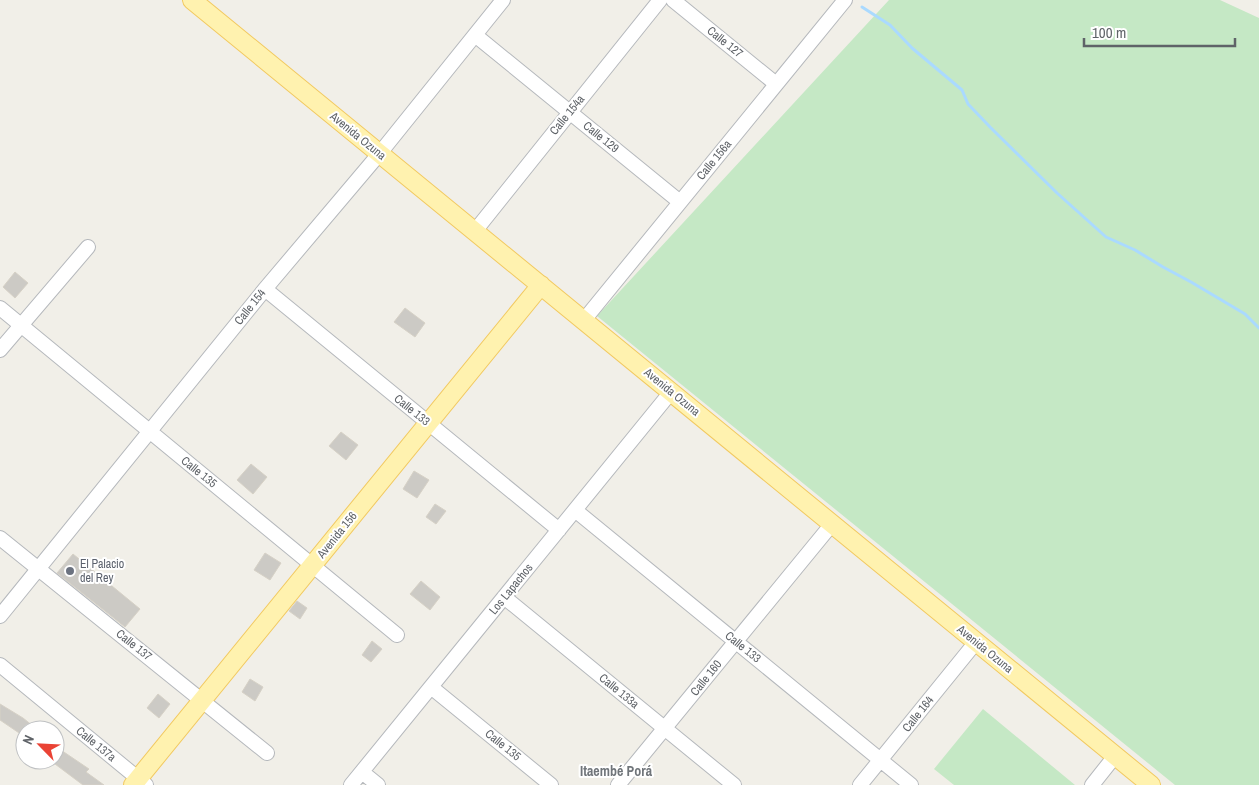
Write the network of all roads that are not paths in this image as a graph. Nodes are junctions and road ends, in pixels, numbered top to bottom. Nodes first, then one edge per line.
1 (192, 0) edge
2 (503, 0) edge
3 (660, 0) edge
4 (673, 0) edge
5 (845, 0) edge
6 (475, 35) junction
7 (776, 84) junction
8 (570, 112) junction
9 (380, 153) junction
10 (680, 202) junction
11 (475, 231) junction
12 (88, 247) dead end
13 (541, 285) junction
14 (265, 289) junction
15 (0, 308) edge
16 (584, 320) junction
17 (20, 325) junction
18 (0, 350) edge
19 (671, 392) junction
20 (428, 423) junction
21 (150, 432) junction
22 (575, 510) junction
23 (832, 524) junction
24 (559, 530) junction
25 (0, 538) edge
26 (312, 565) junction
27 (38, 569) junction
28 (504, 597) junction
29 (0, 616) edge
30 (398, 635) dead end
31 (736, 641) junction
32 (976, 642) junction
33 (0, 665) edge
34 (431, 687) junction
35 (202, 700) junction
36 (665, 728) junction
37 (267, 753) dead end
38 (1115, 756) junction
39 (880, 760) junction
40 (362, 772) junction
41 (139, 783) edge
42 (351, 785) edge
43 (378, 785) edge
44 (551, 785) edge
45 (618, 785) edge
46 (734, 785) edge
47 (860, 785) edge
48 (911, 785) edge
49 (1092, 785) edge
50 (1151, 785) edge

1 - 9 main road, Avenida Ozuna
2 - 6 street, Calle 154
3 - 8 street, Calle 154a
4 - 7 street, Calle 127
5 - 7 street, Calle 156a
6 - 8 street, Calle 129
6 - 9 street, Calle 154
7 - 10 street, Calle 156a
8 - 10 street, Calle 129
8 - 11 street, Calle 154a
9 - 11 main road, Avenida Ozuna
9 - 14 street, Calle 154
10 - 16 street, Calle 156a
11 - 13 main road, Avenida Ozuna
12 - 17 street
13 - 16 main road, Avenida Ozuna
13 - 20 main road, Avenida 156
14 - 20 street, Calle 133
14 - 21 street, Calle 154
15 - 17 street, Calle 135
16 - 19 main road, Avenida Ozuna
17 - 18 street
17 - 21 street, Calle 135
19 - 22 street, Los Lapachos
19 - 23 main road, Avenida Ozuna
20 - 24 street, Calle 133
20 - 26 main road, Avenida 156
21 - 26 street, Calle 135
21 - 27 street, Calle 154
22 - 24 street, Los Lapachos
22 - 31 street, Calle 133
23 - 31 street, Calle 160
23 - 32 main road, Avenida Ozuna
24 - 28 street, Los Lapachos
25 - 27 street, Calle 137
26 - 30 street, Calle 135
26 - 35 main road, Avenida 156
27 - 29 street, Calle 154
27 - 35 street, Calle 137
28 - 34 street, Los Lapachos
28 - 36 street, Calle 133a
31 - 36 street, Calle 160
31 - 39 street, Calle 133
32 - 38 main road, Avenida Ozuna
32 - 39 street, Calle 164
33 - 41 street, Calle 137a
34 - 40 street, Los Lapachos
34 - 44 street, Calle 135
35 - 37 street, Calle 137
35 - 41 main road, Avenida 156
36 - 45 street, Calle 160
36 - 46 street, Calle 133a
38 - 49 street
38 - 50 main road, Avenida Ozuna
39 - 47 street, Calle 164
39 - 48 street, Calle 133
40 - 42 street, Los Lapachos
40 - 43 street

